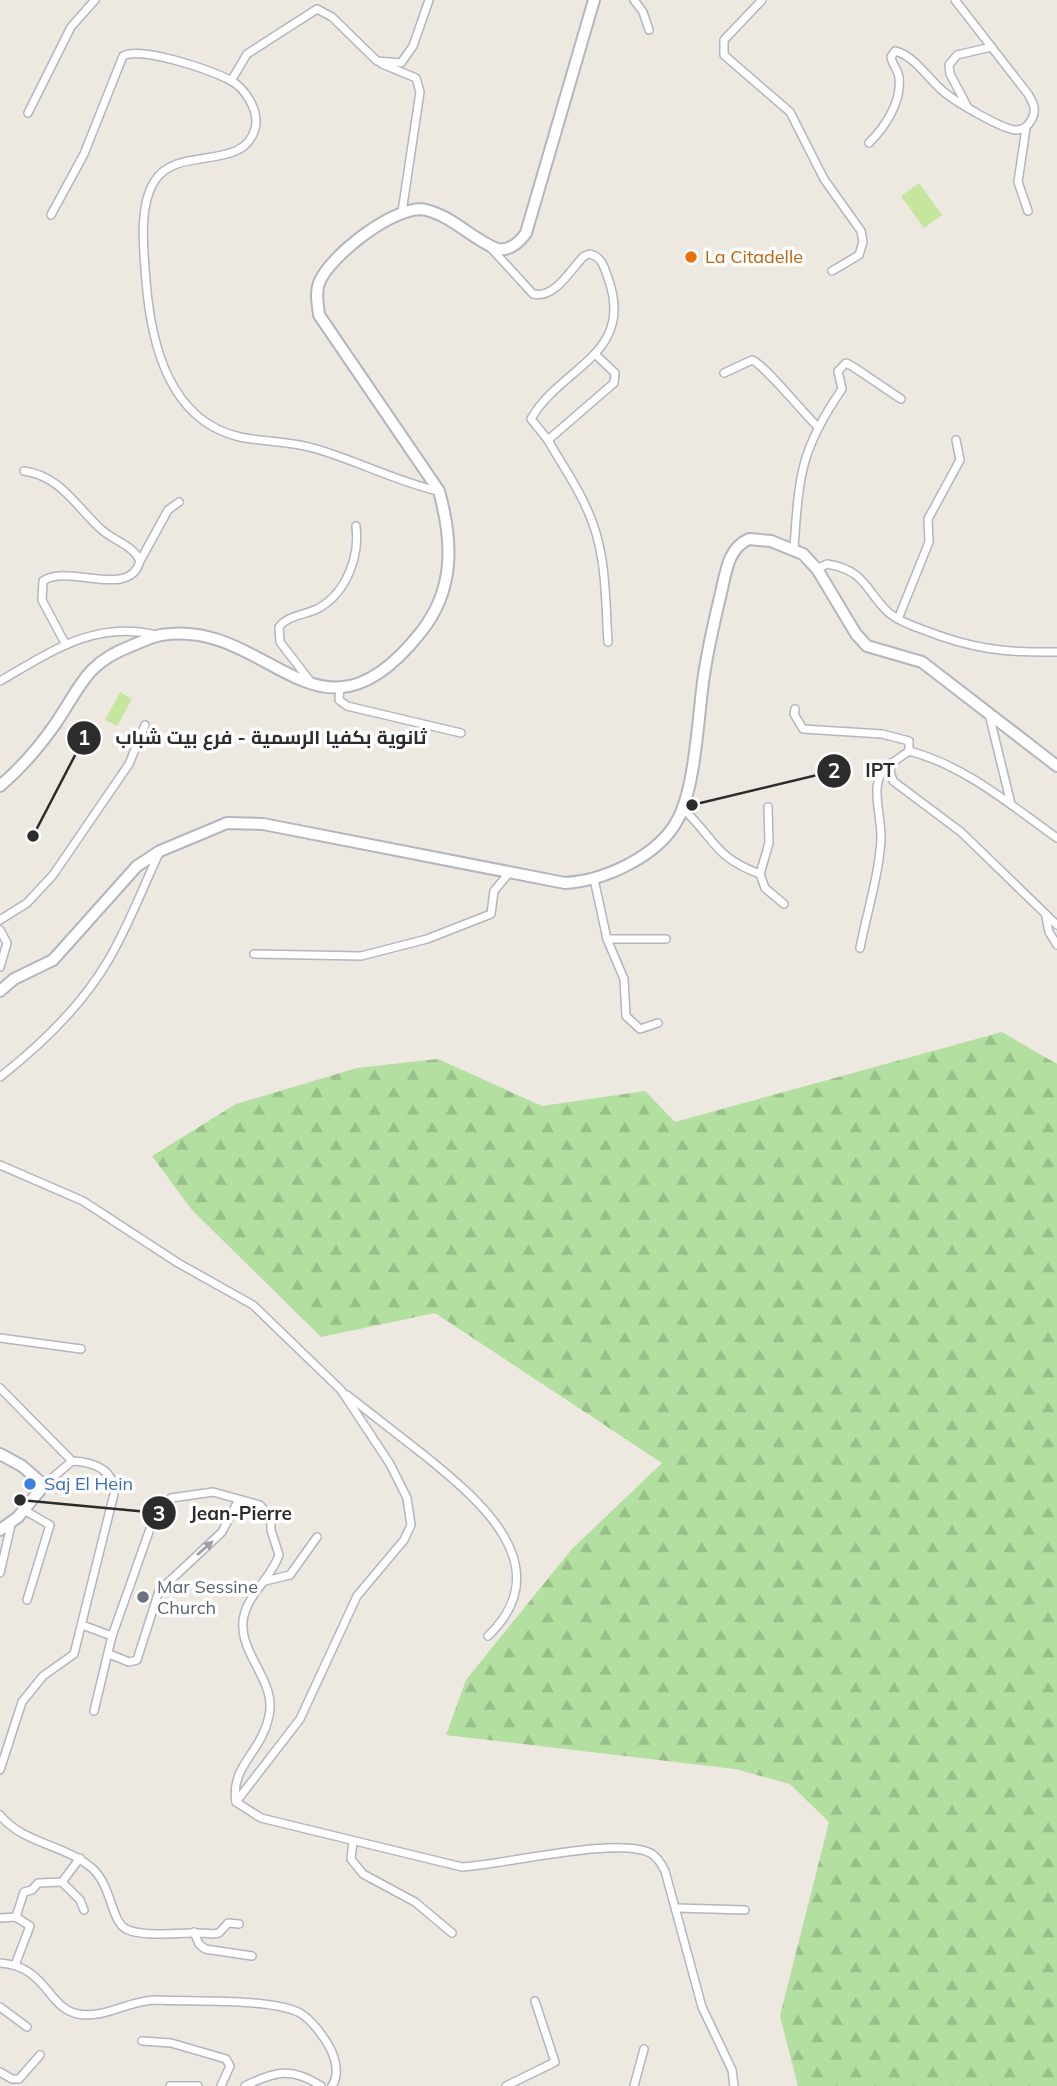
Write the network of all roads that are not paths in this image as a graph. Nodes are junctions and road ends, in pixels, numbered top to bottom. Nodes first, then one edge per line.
1 (95, 0) edge
2 (317, 0) edge
3 (429, 0) edge
4 (594, 0) edge
5 (634, 0) edge
6 (762, 0) edge
7 (955, 0) edge
8 (325, 11) junction
9 (649, 30) dead end
10 (991, 47) junction
11 (382, 64) junction
12 (232, 81) junction
13 (967, 106) junction
14 (28, 113) dead end
15 (1026, 128) junction
16 (869, 143) dead end
17 (1028, 211) dead end
18 (402, 212) junction
19 (51, 215) dead end
20 (490, 246) junction
21 (832, 271) dead end
22 (596, 355) junction
23 (724, 373) dead end
24 (901, 399) dead end
25 (817, 426) junction
26 (548, 440) junction
27 (956, 440) dead end
28 (24, 471) dead end
29 (439, 491) junction
30 (179, 502) dead end
31 (356, 526) dead end
32 (794, 548) junction
33 (140, 561) junction
34 (817, 569) junction
35 (898, 619) junction
36 (161, 635) junction
37 (608, 642) dead end
38 (66, 645) junction
39 (1057, 652) edge
40 (0, 681) edge
41 (312, 684) junction
42 (340, 687) junction
43 (795, 709) dead end
44 (989, 713) junction
45 (145, 725) dead end
46 (461, 733) dead end
47 (909, 751) junction
48 (892, 762) junction
49 (1057, 766) edge
50 (0, 786) edge
51 (1012, 804) junction
52 (768, 807) dead end
53 (682, 808) junction
54 (1057, 838) edge
55 (160, 851) junction
56 (509, 873) junction
57 (760, 874) junction
58 (594, 879) junction
59 (783, 904) dead end
60 (1046, 916) junction
61 (0, 920) edge
62 (1057, 925) edge
63 (0, 930) edge
64 (607, 939) junction
65 (666, 939) dead end
66 (1057, 945) edge
67 (860, 948) dead end
68 (254, 954) dead end
69 (0, 967) edge
70 (0, 992) edge
71 (658, 1023) dead end
72 (0, 1077) edge
73 (0, 1165) edge
74 (0, 1338) edge
75 (80, 1349) dead end
76 (0, 1388) edge
77 (341, 1390) junction
78 (0, 1454) edge
79 (72, 1461) junction
80 (44, 1485) junction
81 (238, 1501) junction
82 (24, 1510) junction
83 (5, 1527) edge
84 (317, 1537) dead end
85 (0, 1573) edge
86 (265, 1581) junction
87 (27, 1600) dead end
88 (82, 1625) junction
89 (111, 1636) junction
90 (488, 1636) dead end
91 (109, 1654) junction
92 (94, 1712) dead end
93 (0, 1770) edge
94 (236, 1802) junction
95 (0, 1815) edge
96 (353, 1841) junction
97 (80, 1858) junction
98 (62, 1882) junction
99 (677, 1908) junction
100 (84, 1910) dead end
101 (745, 1910) dead end
102 (16, 1917) junction
103 (0, 1918) edge
104 (239, 1924) dead end
105 (194, 1933) junction
106 (452, 1933) dead end
107 (252, 1956) dead end
108 (1, 1964) edge
109 (15, 1965) junction
110 (0, 1973) edge
111 (535, 2001) dead end
112 (0, 2007) edge
113 (27, 2027) dead end
114 (142, 2041) dead end
115 (644, 2049) dead end
116 (40, 2055) dead end
117 (0, 2072) edge
118 (170, 2086) edge
119 (198, 2086) edge
120 (221, 2086) edge
121 (245, 2086) edge
122 (321, 2086) edge
123 (333, 2086) edge
124 (506, 2086) edge
125 (634, 2086) edge
126 (734, 2086) edge

1 - 14 street
2 - 8 street
3 - 11 street
4 - 20 street
5 - 9 street
6 - 21 street
7 - 10 street
8 - 11 street
8 - 12 street
10 - 13 street
10 - 15 street
11 - 18 street
12 - 19 street
12 - 29 street
13 - 15 street
13 - 16 street
15 - 17 street
18 - 20 street
18 - 29 street
20 - 22 street
22 - 26 street
22 - 26 street
23 - 25 street
24 - 25 street
25 - 32 street
26 - 37 street
27 - 35 street
28 - 33 street
29 - 42 street
30 - 33 street
31 - 41 street
32 - 34 street
32 - 53 street
33 - 38 street
34 - 35 street
34 - 44 street
35 - 39 street
36 - 38 street
36 - 41 street
36 - 50 street
38 - 40 street
41 - 42 street
42 - 46 street
43 - 47 street
44 - 49 street
44 - 51 street
45 - 61 street
47 - 48 street
47 - 51 street
48 - 60 street
48 - 67 street
51 - 54 street
52 - 57 street
53 - 57 street
53 - 58 street
55 - 56 street
55 - 70 street
55 - 72 street
56 - 58 street
56 - 68 street
57 - 59 street
58 - 64 street
60 - 62 street
60 - 66 street
63 - 69 street
64 - 65 street
64 - 71 street
73 - 77 street
74 - 75 street
76 - 79 street
77 - 90 street
77 - 94 street
78 - 80 street
79 - 80 street
79 - 88 street
80 - 82 street
81 - 86 street
81 - 89 street
91 -> 81 street
82 - 83 street
82 - 87 street
83 - 85 street
84 - 86 street
86 - 94 street
88 - 89 street
88 - 93 street
89 - 91 street
91 - 92 street
94 - 96 street
95 - 97 street
96 - 99 street
96 - 106 street
97 - 98 street
97 - 105 street
98 - 100 street
98 - 102 street
99 - 101 street
99 - 126 street
102 - 103 street
102 - 109 street
104 - 105 street
105 - 107 street
108 - 109 street
108 - 110 street
109 - 123 street
111 - 124 street
112 - 113 street
114 - 120 street
115 - 125 street
116 - 117 street
118 - 119 street
121 - 122 street

